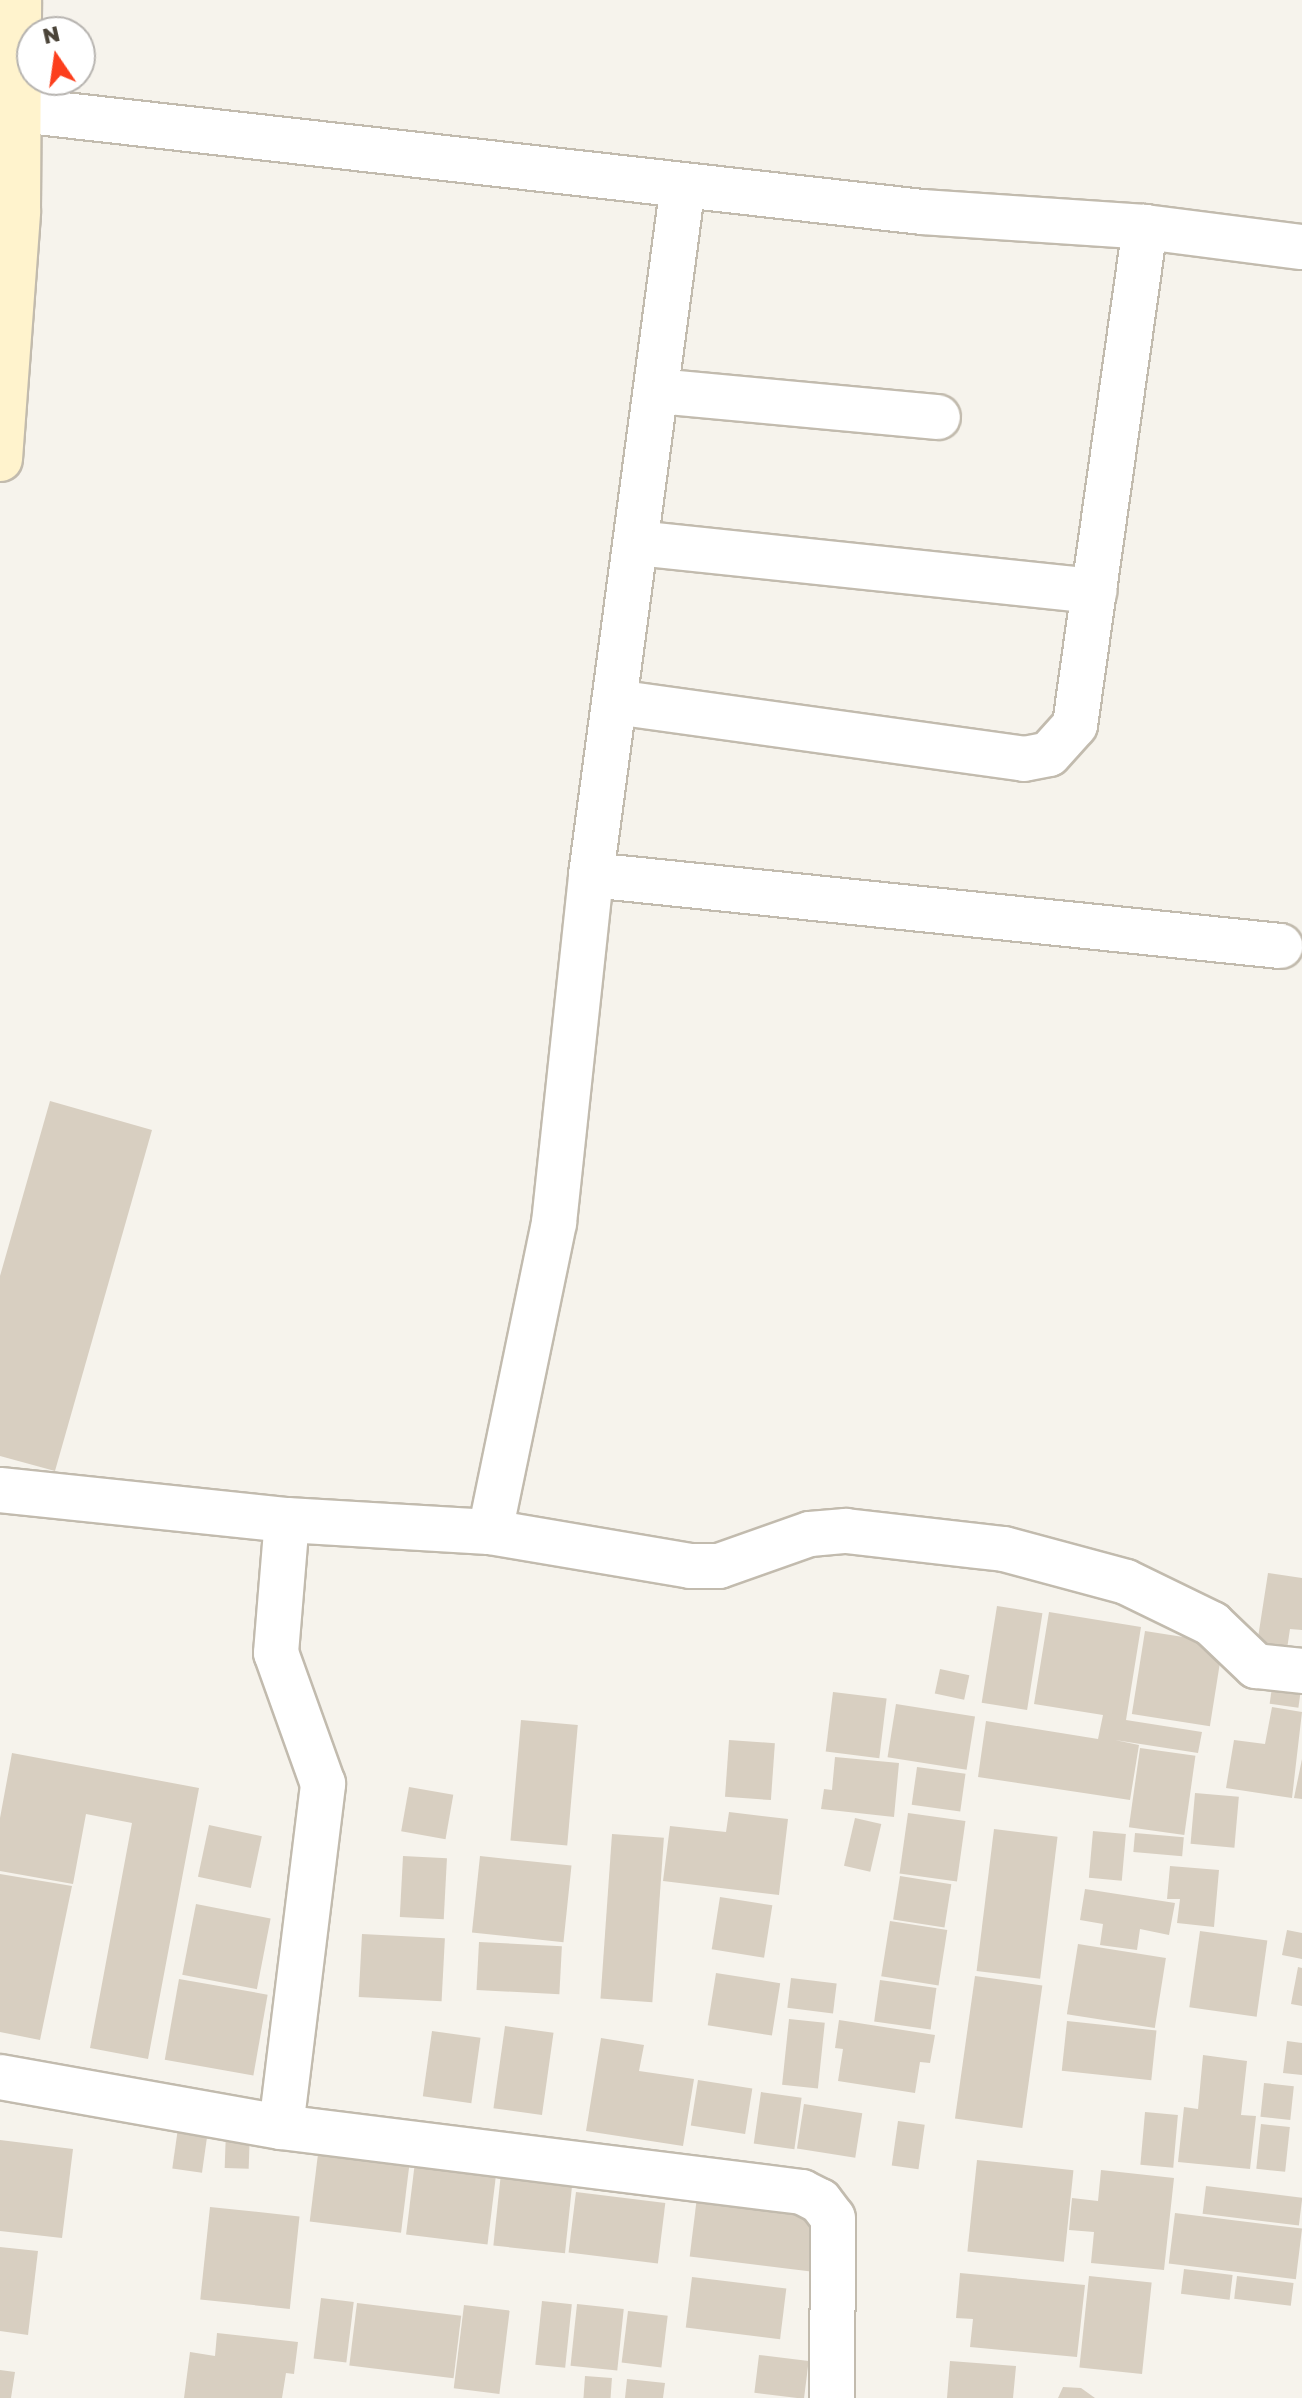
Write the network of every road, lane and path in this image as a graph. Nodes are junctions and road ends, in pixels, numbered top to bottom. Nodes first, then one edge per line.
1 (19, 0) edge
2 (20, 110) junction
3 (683, 185) junction
4 (1145, 227) junction
5 (1302, 247) edge
6 (656, 391) junction
7 (938, 417) dead end
8 (0, 459) edge
9 (636, 543) junction
10 (1094, 591) junction
11 (615, 702) junction
12 (591, 875) junction
13 (1280, 946) dead end
14 (0, 1490) edge
15 (287, 1520) junction
16 (490, 1532) junction
17 (1302, 1671) edge
18 (0, 2077) edge
19 (281, 2127) junction
20 (832, 2398) edge

1 - 2 main road
2 - 3 street
2 - 8 main road
3 - 4 street
3 - 6 street
4 - 5 street
4 - 10 street
6 - 7 street
6 - 9 street
9 - 10 street
9 - 11 street
10 - 11 street
11 - 12 street
12 - 13 street
12 - 16 street
14 - 15 street
15 - 16 street
15 - 19 street
16 - 17 street
18 - 19 street
19 - 20 street

